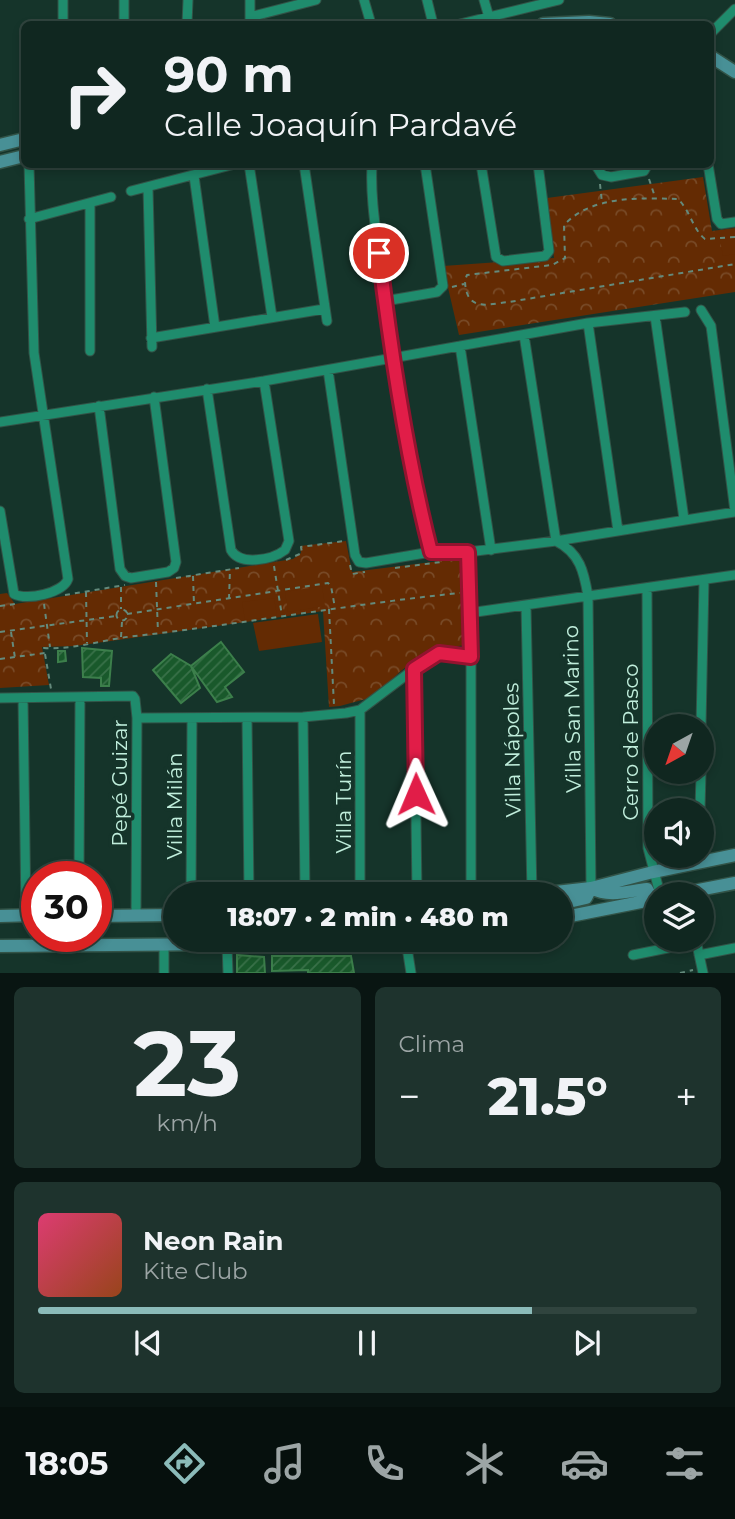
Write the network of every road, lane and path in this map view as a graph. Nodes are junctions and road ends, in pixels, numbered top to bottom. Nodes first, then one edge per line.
1 (63, 0) edge
2 (124, 0) edge
3 (188, 0) edge
4 (250, 0) edge
5 (316, 0) edge
6 (365, 0) edge
7 (427, 0) edge
8 (484, 0) edge
9 (559, 0) edge
10 (545, 2) edge
11 (735, 9) edge
12 (489, 17) junction
13 (63, 21) edge
14 (124, 21) edge
15 (187, 21) edge
16 (250, 21) edge
17 (370, 21) edge
18 (432, 21) edge
19 (472, 21) edge
20 (714, 30) edge
21 (714, 59) edge
22 (735, 72) edge
23 (21, 140) edge
24 (0, 145) edge
25 (21, 157) edge
26 (0, 162) edge
27 (29, 168) edge
28 (221, 168) edge
29 (250, 168) edge
30 (305, 168) edge
31 (372, 168) edge
32 (426, 168) edge
33 (482, 168) edge
34 (539, 168) edge
35 (646, 168) edge
36 (647, 168) edge
37 (709, 168) edge
38 (598, 171) edge
39 (194, 176) junction
40 (148, 188) junction
41 (131, 191) dead end
42 (111, 198) dead end
43 (655, 198) junction
44 (90, 204) junction
45 (602, 204) junction
46 (29, 219) junction
47 (735, 222) edge
48 (735, 237) edge
49 (735, 264) edge
50 (465, 284) junction
51 (441, 289) junction
52 (385, 301) junction
53 (324, 309) junction
54 (701, 310) dead end
55 (685, 312) dead end
56 (655, 316) junction
57 (272, 317) junction
58 (327, 321) dead end
59 (588, 323) junction
60 (215, 327) junction
61 (524, 335) junction
62 (460, 346) junction
63 (90, 351) dead end
64 (394, 359) junction
65 (328, 370) junction
66 (264, 381) junction
67 (207, 389) junction
68 (154, 397) junction
69 (99, 406) junction
70 (42, 416) junction
71 (0, 422) edge
72 (0, 511) edge
73 (735, 511) edge
74 (684, 519) junction
75 (618, 531) junction
76 (556, 541) junction
77 (491, 550) junction
78 (431, 552) junction
79 (468, 552) junction
80 (452, 560) dead end
81 (273, 562) dead end
82 (350, 562) dead end
83 (365, 567) junction
84 (230, 569) dead end
85 (389, 569) dead end
86 (193, 575) dead end
87 (735, 575) edge
88 (156, 580) dead end
89 (704, 580) junction
90 (121, 586) dead end
91 (647, 588) junction
92 (279, 591) junction
93 (86, 592) dead end
94 (464, 593) dead end
95 (588, 596) junction
96 (43, 599) dead end
97 (229, 600) junction
98 (194, 605) junction
99 (526, 606) junction
100 (335, 608) junction
101 (158, 609) junction
102 (330, 609) junction
103 (121, 610) junction
104 (469, 613) junction
105 (127, 614) junction
106 (116, 616) junction
107 (282, 617) junction
108 (86, 621) junction
109 (122, 621) junction
110 (48, 626) junction
111 (11, 631) junction
112 (0, 632) edge
113 (158, 634) junction
114 (121, 638) junction
115 (87, 644) junction
116 (50, 648) junction
117 (45, 653) junction
118 (471, 657) junction
119 (15, 658) junction
120 (0, 659) edge
121 (414, 669) junction
122 (52, 689) dead end
123 (80, 697) junction
124 (0, 698) edge
125 (23, 698) junction
126 (333, 705) dead end
127 (360, 709) junction
128 (701, 714) edge
129 (137, 718) junction
130 (192, 718) junction
131 (247, 718) junction
132 (303, 718) junction
133 (735, 855) edge
134 (714, 857) edge
135 (29, 861) edge
136 (79, 861) edge
137 (667, 868) edge
138 (653, 872) junction
139 (191, 882) edge
140 (249, 882) edge
141 (305, 882) edge
142 (360, 882) edge
143 (417, 882) edge
144 (471, 882) edge
145 (532, 882) edge
146 (654, 882) edge
147 (735, 883) edge
148 (714, 887) edge
149 (591, 888) junction
150 (573, 890) edge
151 (644, 890) edge
152 (644, 900) edge
153 (573, 901) edge
154 (21, 915) edge
155 (136, 915) junction
156 (163, 915) edge
157 (573, 915) edge
158 (0, 916) edge
159 (112, 916) edge
160 (163, 945) edge
161 (0, 946) edge
162 (735, 948) edge
163 (164, 952) edge
164 (227, 952) edge
165 (411, 952) edge
166 (647, 952) edge
167 (698, 952) edge
168 (634, 955) dead end
169 (699, 955) junction
170 (698, 971) edge
171 (164, 973) edge
172 (228, 973) edge
173 (411, 973) edge
174 (680, 973) edge

1 - 13 street
2 - 14 street
3 - 15 street
4 - 16 street
5 - 16 street
6 - 17 street
7 - 18 street
8 - 12 street
9 - 10 street
10 - 12 street
11 - 20 street
12 - 19 street
21 - 22 main road
23 - 24 main road
25 - 26 main road
27 - 46 street
28 - 39 street
29 - 57 street
30 - 53 street
31 - 52 street
32 - 51 street
33 - 34 street
35 - 38 street
36 - 43 path
37 - 47 street
38 - 45 path
39 - 40 street
39 - 60 street
40 - 41 street
40 - 60 street
42 - 44 street
43 - 45 path
43 - 48 path
44 - 46 street
44 - 63 street
45 - 50 path
46 - 70 street
49 - 50 path
50 - 51 path
51 - 52 street
52 - 64 street
53 - 57 street
53 - 58 street
54 - 73 street
55 - 56 street
56 - 59 street
56 - 74 street
57 - 60 street
59 - 61 street
59 - 75 street
61 - 62 street
61 - 76 street
62 - 64 street
62 - 77 street
64 - 65 street
64 - 78 street
65 - 66 street
65 - 83 street
66 - 67 street
66 - 67 street
67 - 68 street
68 - 69 street
68 - 69 street
69 - 70 street
70 - 71 street
70 - 72 street
73 - 74 street
74 - 75 street
75 - 76 street
76 - 77 street
76 - 95 street, Villa San Marino
77 - 79 street
78 - 79 street
78 - 83 street
79 - 104 street
80 - 85 path
81 - 92 path
82 - 83 path
84 - 97 path
86 - 98 path
87 - 89 street
88 - 101 path
89 - 91 street
89 - 128 street
90 - 103 path
91 - 95 street
91 - 138 street, Cerro de Pasco
92 - 97 path
92 - 100 path
92 - 107 path
93 - 108 path
94 - 100 path
95 - 99 street
95 - 149 street, Villa San Marino
96 - 110 path
97 - 98 path
98 - 101 path
99 - 104 street
99 - 145 street, Villa Nápoles
100 - 102 path
101 - 105 path
101 - 113 path
102 - 107 path
102 - 126 path
103 - 105 path
103 - 106 path
104 - 118 street
105 - 109 path
106 - 108 path
106 - 109 path
107 - 113 path
108 - 110 path
108 - 115 path
109 - 114 path
110 - 111 path
110 - 116 path
111 - 112 path
111 - 119 path
113 - 114 path
114 - 115 path
115 - 116 path
116 - 117 path
117 - 119 path
117 - 122 path
118 - 121 street
118 - 144 street
119 - 120 path
121 - 127 street
121 - 143 street
123 - 125 street
123 - 129 street, Pepé Guizar
123 - 136 street
124 - 125 street
125 - 135 street
127 - 132 street
127 - 142 street, Villa Turín
129 - 130 street
129 - 155 street, Pepé Guizar
130 - 131 street
130 - 139 street, Villa Milán
131 - 132 street
131 - 140 street
132 - 141 street
133 - 134 main road
137 - 138 main road
138 - 146 street, Cerro de Pasco
138 - 149 main road
147 - 148 main road
149 - 150 main road
149 - 151 main road
149 - 153 main road
152 - 157 main road
154 - 158 main road
155 - 156 main road
155 - 159 main road
160 - 161 main road
162 - 169 street
163 - 171 street
164 - 172 street
165 - 173 street
166 - 168 street
167 - 169 street
169 - 170 street
170 - 174 path

